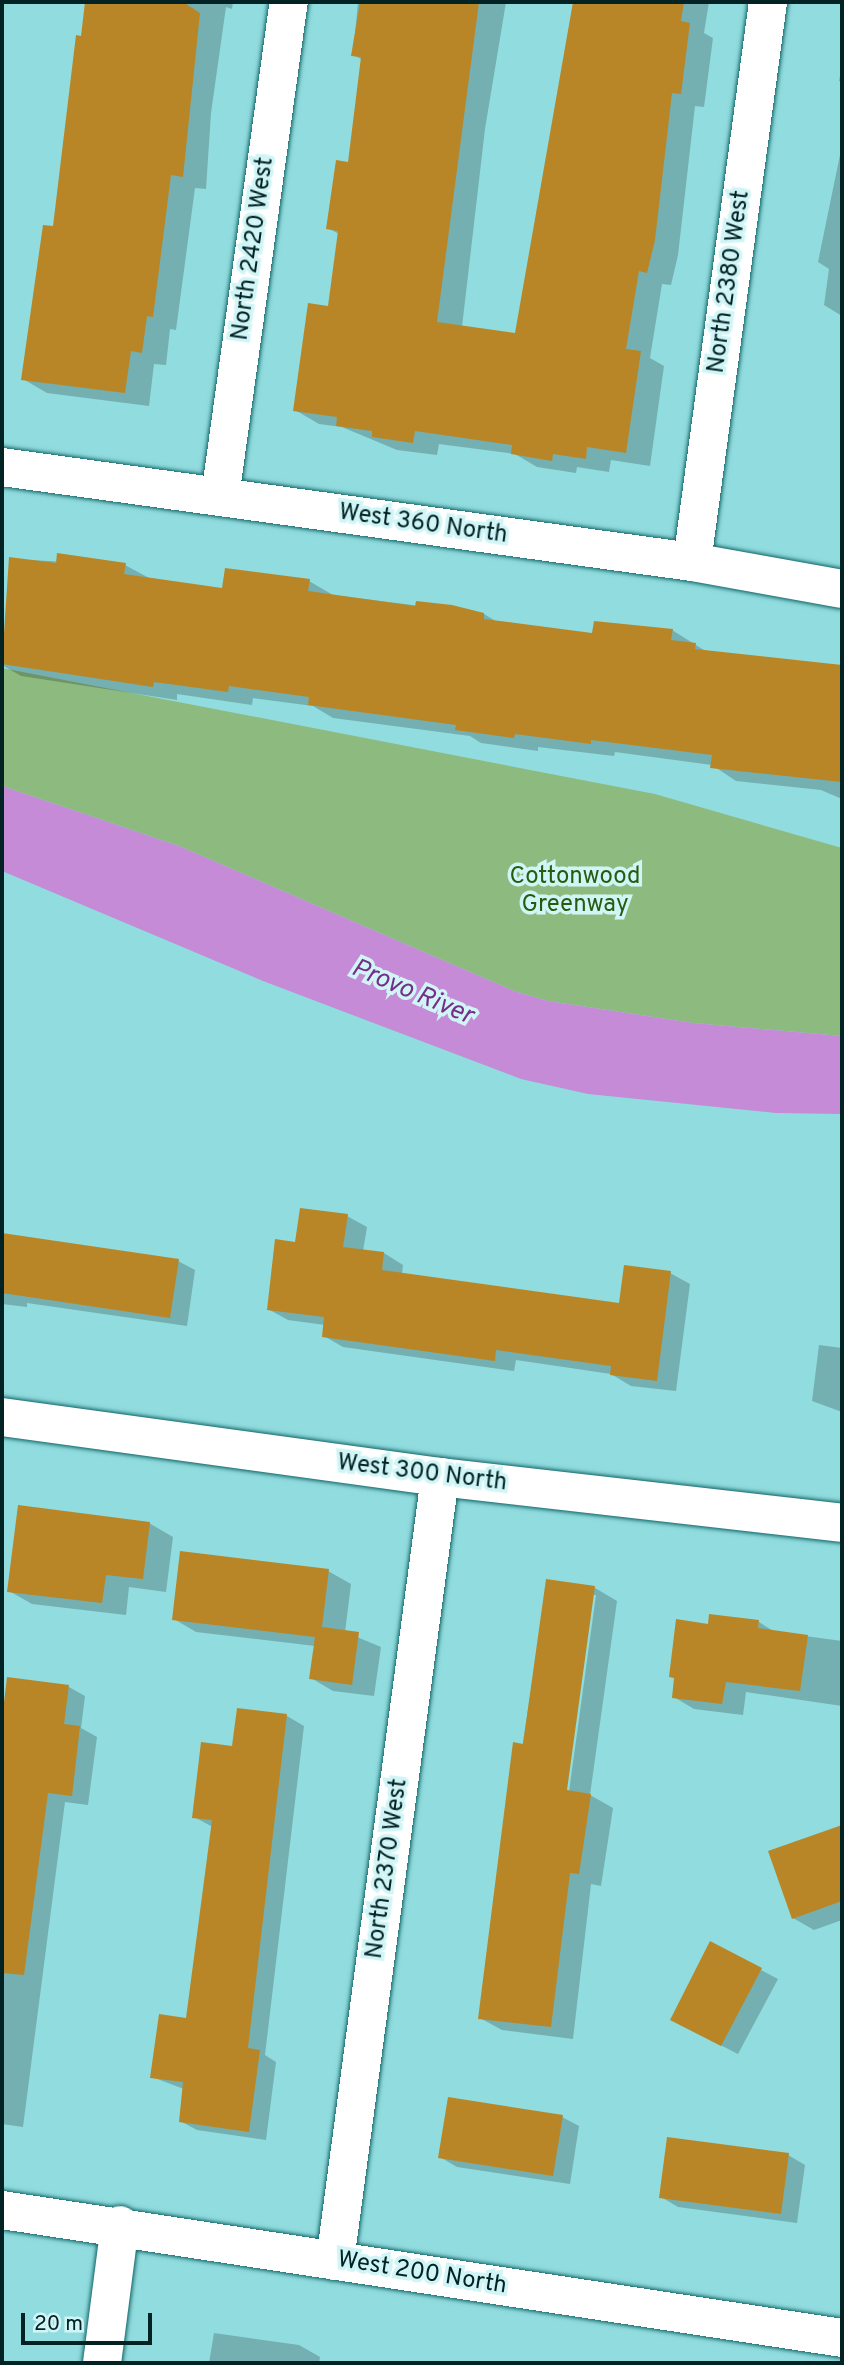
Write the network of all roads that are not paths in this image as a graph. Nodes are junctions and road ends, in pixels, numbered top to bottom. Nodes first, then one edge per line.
1 (289, 2) edge
2 (768, 2) edge
3 (2, 467) edge
4 (220, 497) junction
5 (692, 562) junction
6 (842, 589) edge
7 (2, 1417) edge
8 (440, 1477) junction
9 (842, 1523) edge
10 (2, 2210) edge
11 (120, 2225) junction
12 (335, 2261) junction
13 (842, 2337) edge
14 (102, 2363) edge

1 - 4 street, North 2420 West
2 - 5 street, North 2380 West
3 - 4 street, West 360 North
4 - 5 street, West 360 North
5 - 6 street, West 360 North
7 - 8 street, West 300 North
8 - 9 street, West 300 North
8 - 12 street, North 2370 West
10 - 11 street, West 200 North
11 - 12 street, West 200 North
11 - 14 street
12 - 13 street, West 200 North

